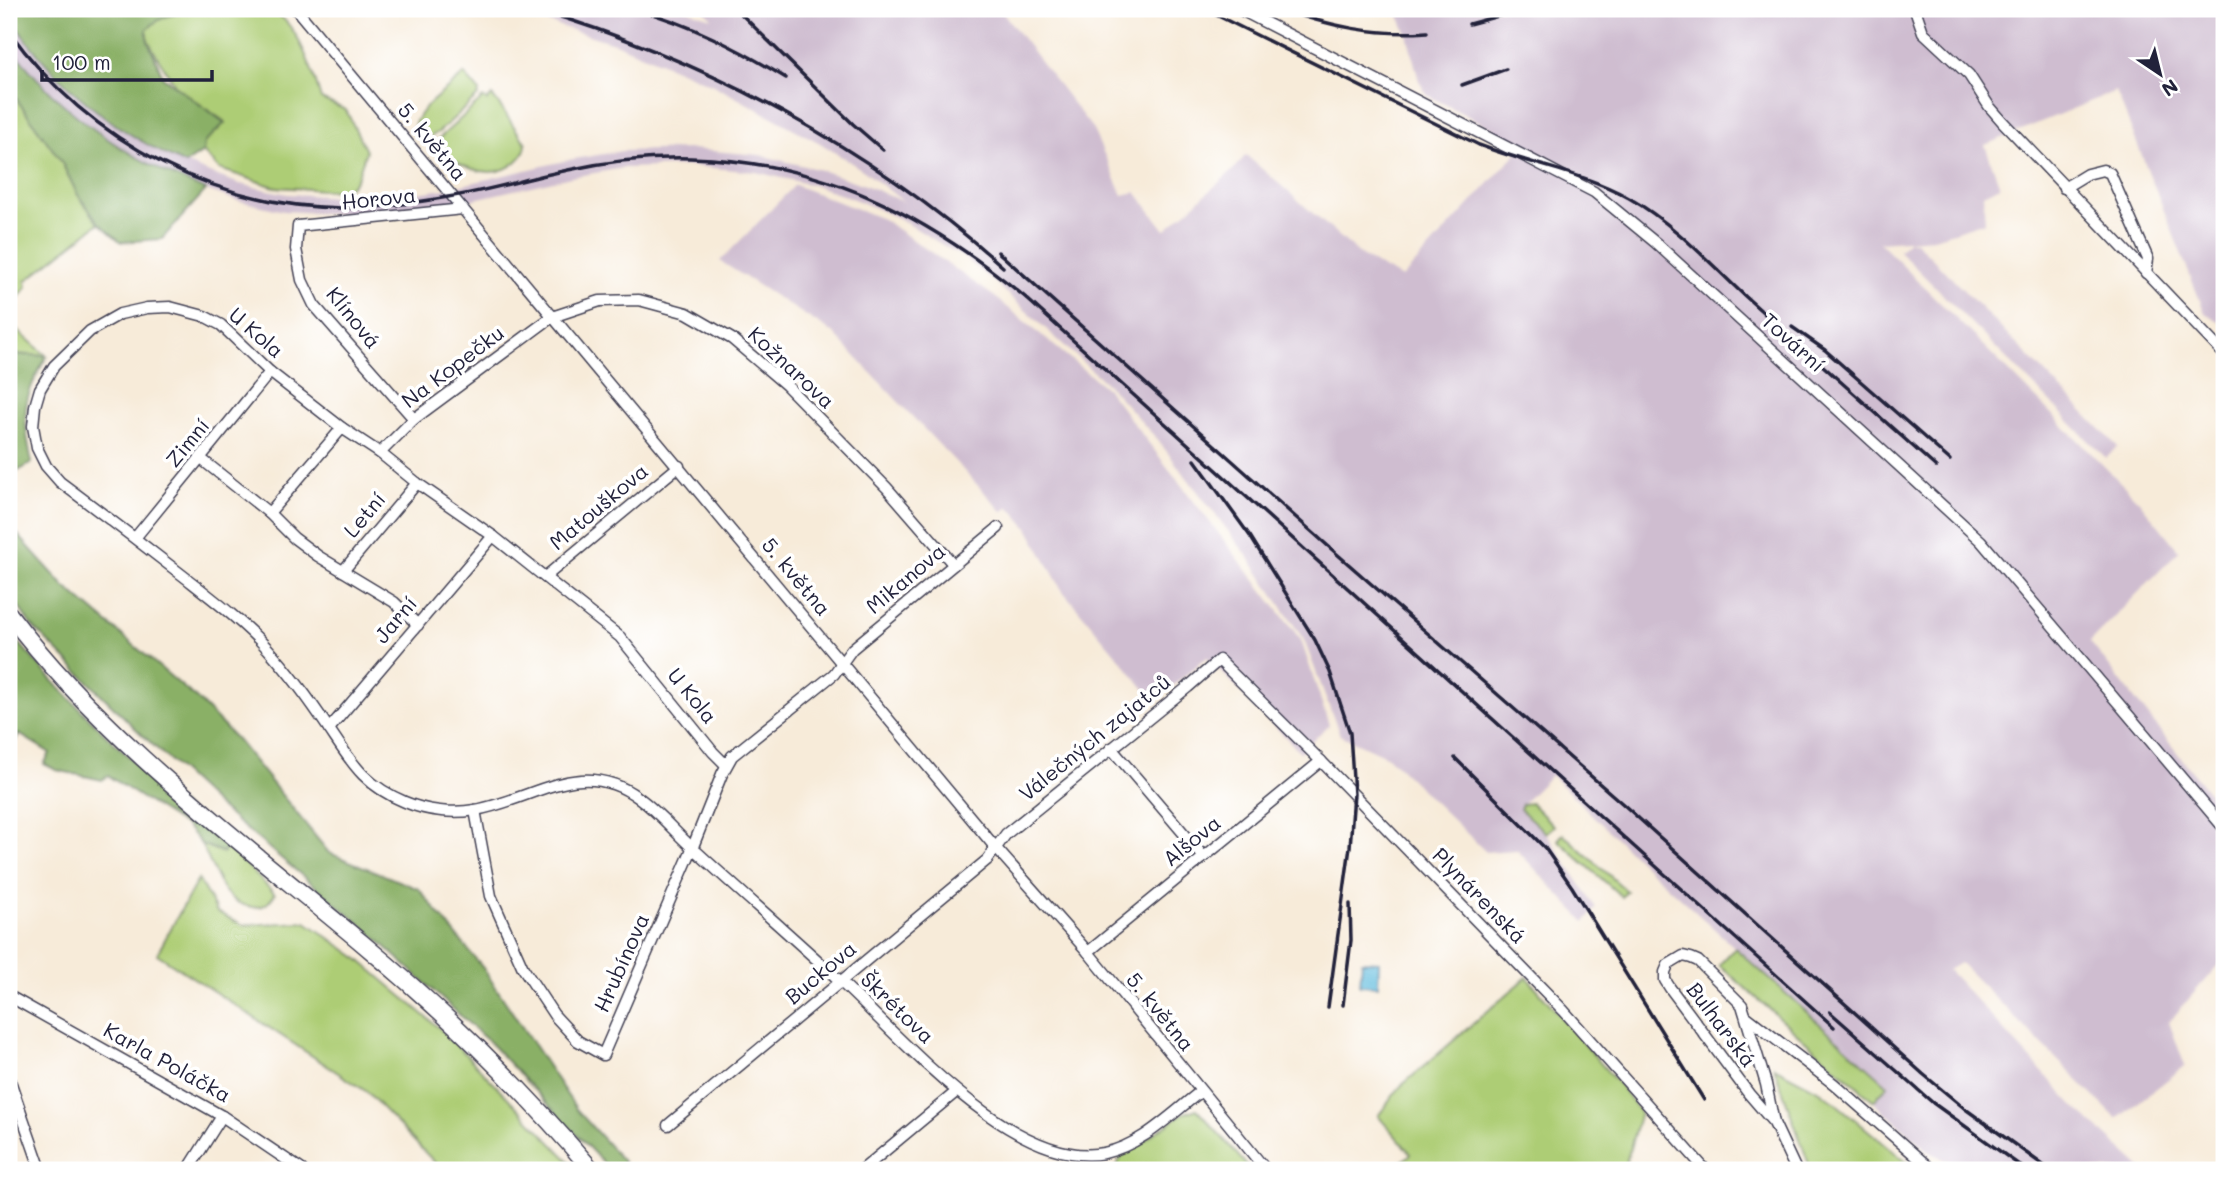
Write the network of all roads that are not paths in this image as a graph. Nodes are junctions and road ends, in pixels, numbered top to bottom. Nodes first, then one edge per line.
1 (296, 9) edge
2 (1239, 9) edge
3 (1914, 9) edge
4 (2064, 188) junction
5 (463, 209) junction
6 (298, 226) joint
7 (2146, 273) junction
8 (552, 317) junction
9 (2224, 354) edge
10 (271, 372) junction
11 (414, 419) junction
12 (342, 428) junction
13 (380, 453) junction
14 (200, 458) junction
15 (678, 466) junction
16 (417, 483) junction
17 (269, 513) junction
18 (998, 528) dead end
19 (493, 536) junction
20 (135, 538) junction
21 (953, 564) junction
22 (343, 571) junction
23 (545, 577) junction
24 (9, 614) edge
25 (418, 625) junction
26 (1219, 660) joint
27 (842, 663) junction
28 (329, 729) junction
29 (1111, 748) junction
30 (1321, 761) junction
31 (726, 765) junction
32 (594, 780) joint
33 (475, 810) junction
34 (2224, 828) edge
35 (995, 847) junction
36 (692, 849) junction
37 (1203, 856) junction
38 (1087, 952) junction
39 (841, 981) junction
40 (9, 996) edge
41 (1747, 1017) junction
42 (9, 1078) edge
43 (956, 1092) junction
44 (1200, 1092) junction
45 (222, 1116) junction
46 (1774, 1123) junction
47 (668, 1125) dead end
48 (1703, 1167) dead end
49 (41, 1170) edge
50 (188, 1170) edge
51 (302, 1170) edge
52 (592, 1170) edge
53 (862, 1170) edge
54 (1266, 1170) edge
55 (1796, 1170) edge
56 (1932, 1170) edge

1 - 5 street, 5. května
2 - 34 street, Tovární
3 - 4 street
4 - 7 street
4 - 7 street
5 - 6 street, Horova
5 - 8 street, 5. května
6 - 11 street, Klínová
7 - 9 street
8 - 11 street, Na Kopečku
8 - 15 street, 5. května
8 - 21 street, Kožnarova
10 - 12 street, U Kola
10 - 14 street, Zimní
10 - 20 street, U Kola
11 - 13 street, Na Kopečku
12 - 13 street, U Kola
12 - 17 street
13 - 16 street, U Kola
14 - 17 street
14 - 20 street, Zimní
15 - 23 street, Matouškova
15 - 27 street, 5. května
16 - 19 street, U Kola
16 - 22 street, Letní
17 - 22 street
18 - 21 street, Mikanova
19 - 23 street, U Kola
19 - 25 street, Jarní
20 - 28 street, U Kola
21 - 27 street, Mikanova
22 - 25 street
23 - 31 street, U Kola
24 - 52 main road
25 - 28 street, Jarní
26 - 29 street, Válečných zajatců
26 - 30 street, Plynárenská
27 - 31 street, Hrubínova
27 - 35 street, 5. května
28 - 33 street, U Kola
29 - 35 street, Válečných zajatců
29 - 37 street
30 - 37 street, Alšova
30 - 48 street, Plynárenská
31 - 36 street, Hrubínova
32 - 33 street, U Kola
32 - 36 street, Škrétova
33 - 36 street, Hrubínova
35 - 38 street, 5. května
35 - 39 street, Buckova
36 - 39 street, Škrétova
37 - 38 street, Alšova
38 - 44 street, 5. května
39 - 43 street, Škrétova
39 - 47 street, Buckova
40 - 45 street, Karla Poláčka
41 - 46 street, Bulharská
41 - 46 street, Bulharská
41 - 56 street, Bulharská
42 - 49 street
43 - 44 street, Škrétova
43 - 53 street
44 - 54 street, 5. května
45 - 50 street
45 - 51 street, Karla Poláčka
46 - 55 street, Bulharská

